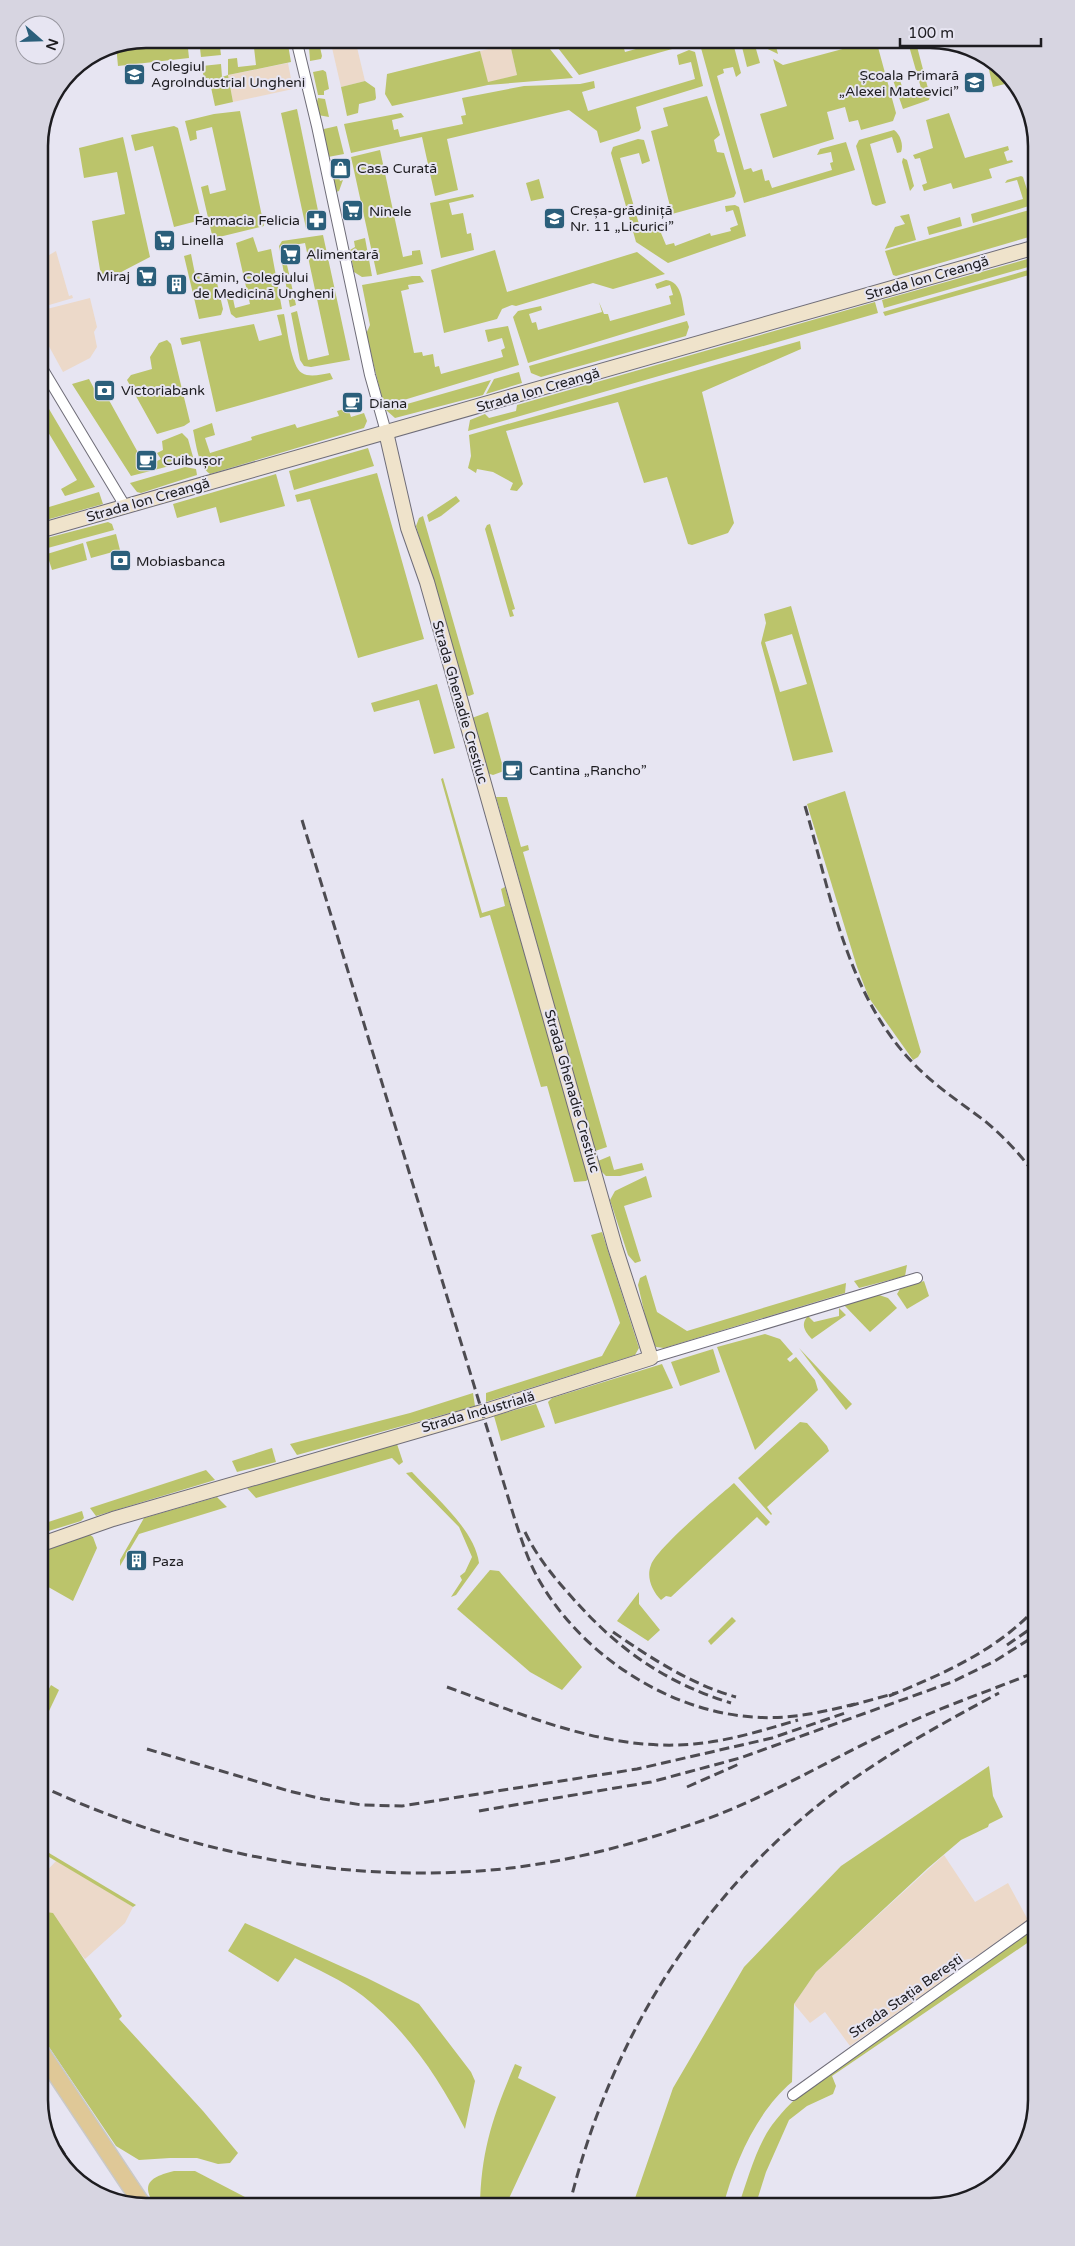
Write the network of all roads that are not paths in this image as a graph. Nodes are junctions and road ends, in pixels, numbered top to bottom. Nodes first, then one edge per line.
1 (298, 48) edge
2 (1028, 248) edge
3 (48, 378) edge
4 (386, 432) junction
5 (125, 506) junction
6 (48, 528) edge
7 (916, 1278) dead end
8 (651, 1358) junction
9 (48, 1542) edge
10 (1028, 1927) edge
11 (48, 2063) edge
12 (793, 2095) dead end
13 (138, 2198) edge

1 - 4 street, Strada Ghenadie Crestiuc
2 - 4 street, Strada Ion Creangă
3 - 5 street
4 - 5 street, Strada Ion Creangă
4 - 8 street, Strada Ghenadie Crestiuc
5 - 6 street, Strada Ion Creangă
7 - 8 street, Strada Industrială
8 - 9 street, Strada Industrială
10 - 12 street, Strada Stația Berești
11 - 13 main road

